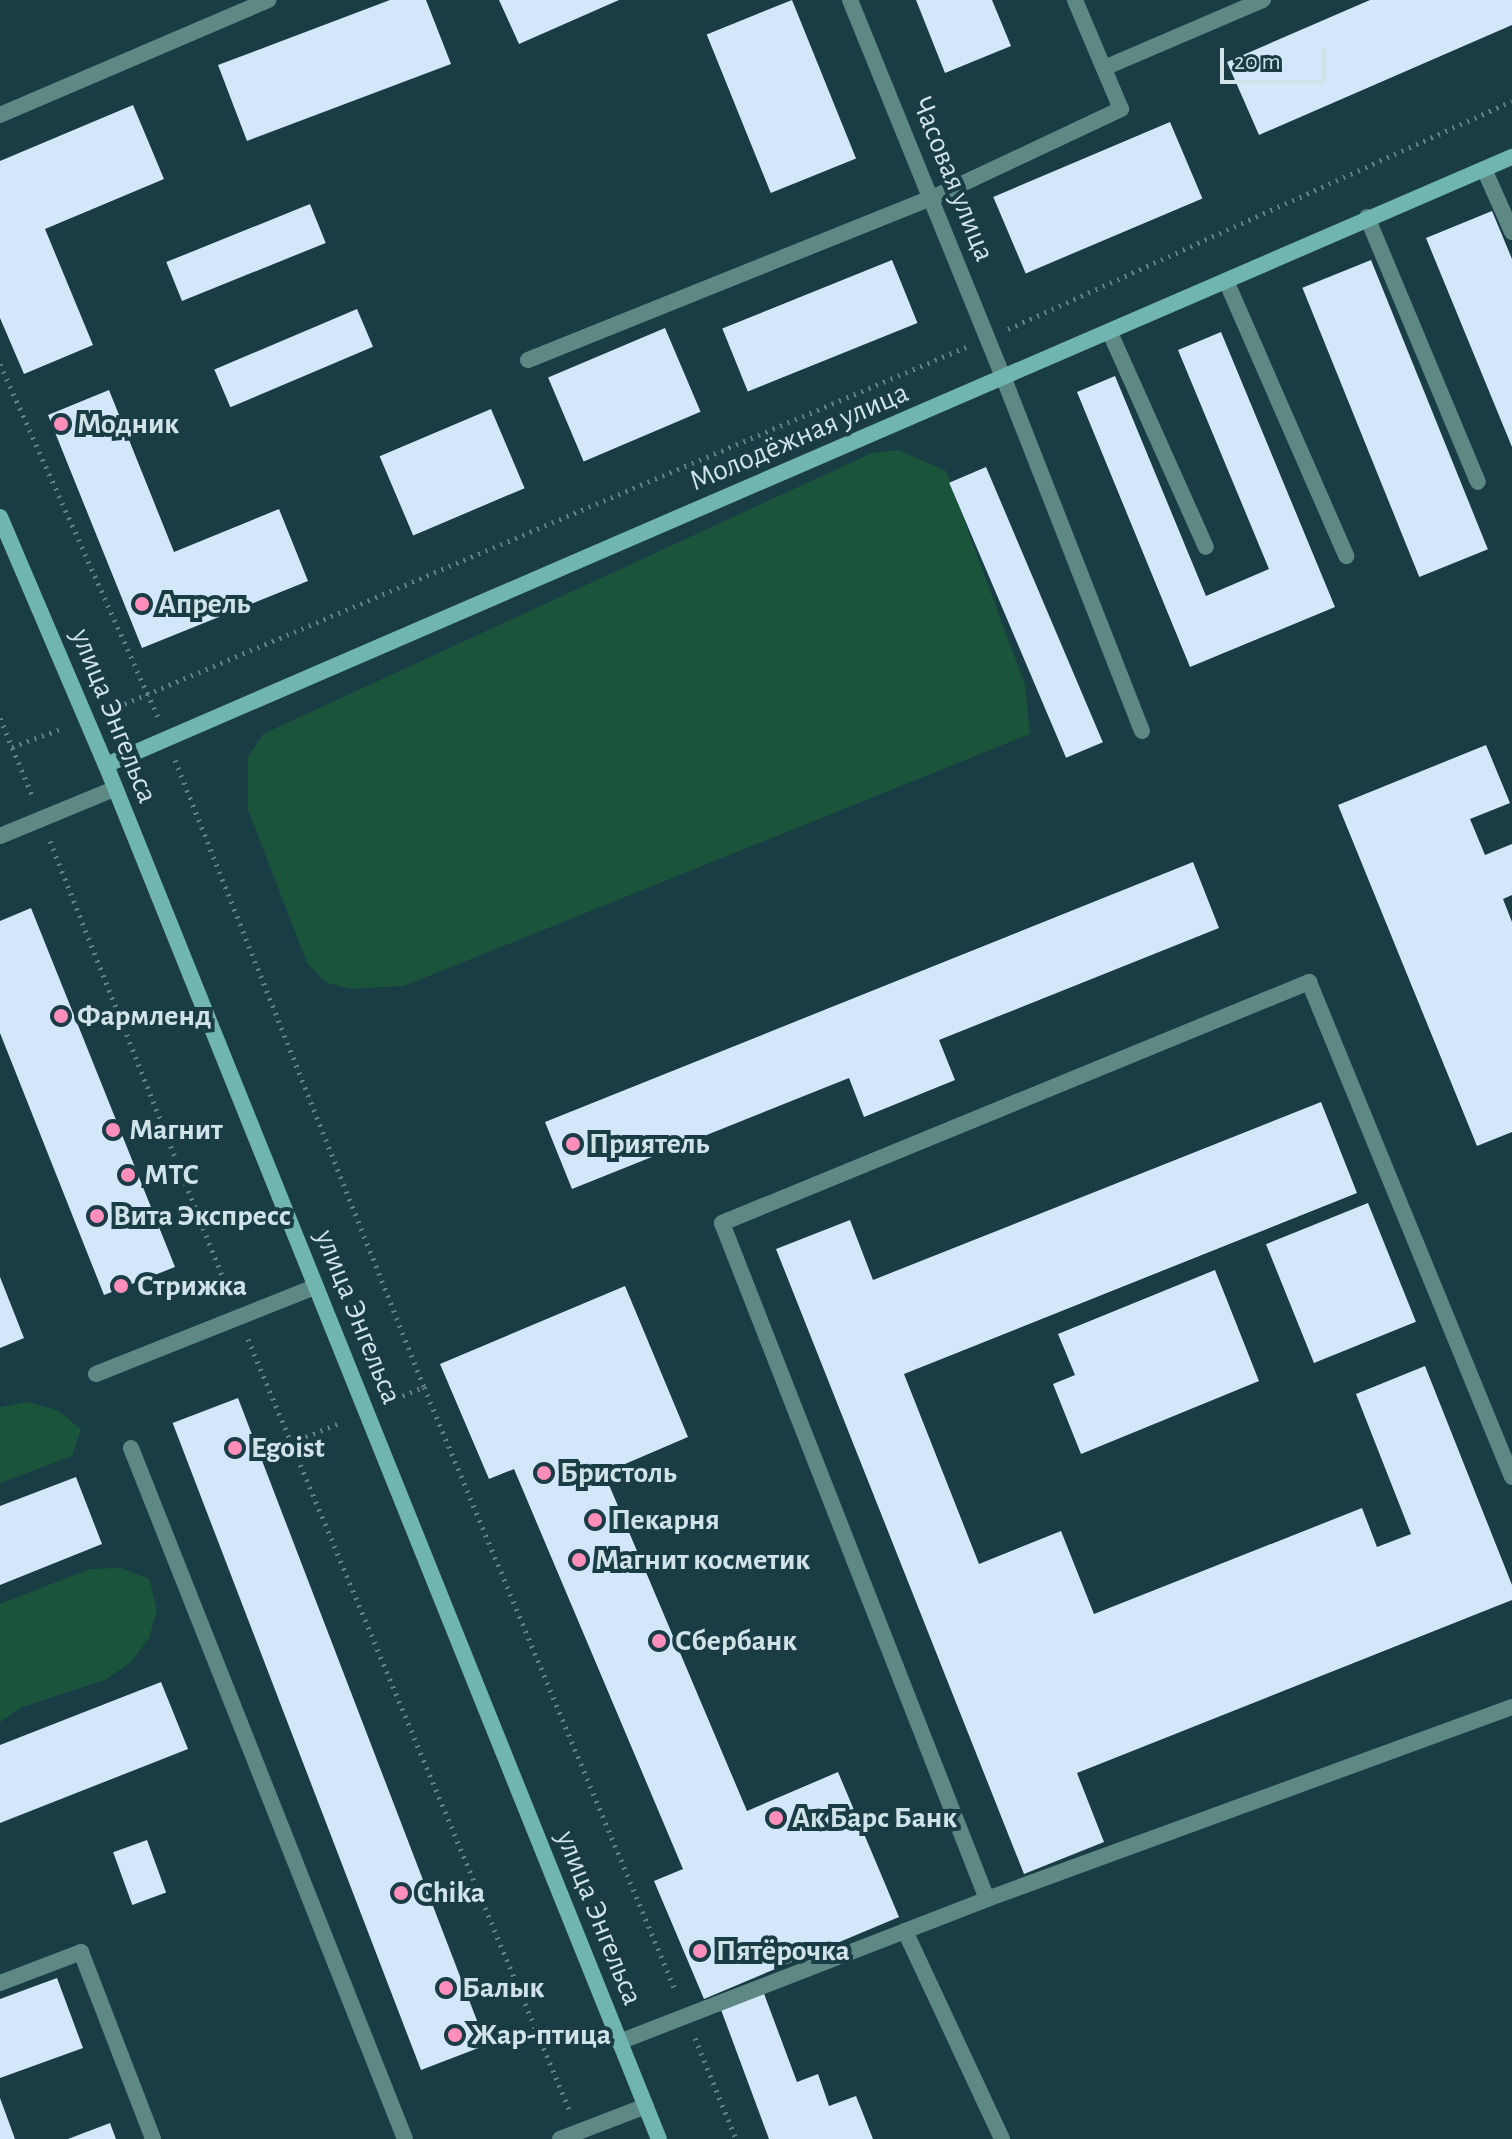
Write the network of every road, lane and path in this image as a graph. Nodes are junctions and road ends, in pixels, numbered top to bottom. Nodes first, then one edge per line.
1 (268, 0) edge
2 (850, 0) edge
3 (1075, 0) edge
4 (1263, 0) edge
5 (1104, 68) junction
6 (1512, 101) edge
7 (0, 115) edge
8 (1512, 157) edge
9 (1484, 169) junction
10 (932, 198) junction
11 (1367, 217) junction
12 (1512, 232) edge
13 (1227, 283) junction
14 (1111, 335) junction
15 (987, 338) junction
16 (528, 360) dead end
17 (0, 364) edge
18 (1004, 379) junction
19 (1478, 482) dead end
20 (0, 517) edge
21 (1206, 547) dead end
22 (1346, 556) dead end
23 (149, 695) junction
24 (0, 718) edge
25 (87, 719) junction
26 (1142, 731) dead end
27 (166, 739) junction
28 (12, 747) junction
29 (106, 765) junction
30 (114, 789) junction
31 (42, 819) junction
32 (0, 836) edge
33 (315, 1287) junction
34 (239, 1317) junction
35 (96, 1374) dead end
36 (131, 1448) dead end
37 (1511, 1473) edge
38 (1512, 1707) edge
39 (987, 1899) junction
40 (905, 1931) junction
41 (0, 1983) edge
42 (686, 2016) junction
43 (619, 2042) junction
44 (646, 2106) junction
45 (578, 2132) junction
46 (153, 2139) edge
47 (405, 2139) edge
48 (560, 2139) edge
49 (659, 2139) edge
50 (736, 2139) edge
51 (1002, 2139) edge

1 - 7 street
2 - 10 street, Часовая улица
3 - 5 street
4 - 5 street
5 - 10 street
6 - 15 path
8 - 9 main road, Молодёжная улица
9 - 11 main road, Молодёжная улица
9 - 12 street
10 - 15 street, Часовая улица
10 - 16 street
11 - 13 main road, Молодёжная улица
11 - 19 street
13 - 14 main road, Молодёжная улица
13 - 22 street
14 - 18 main road, Молодёжная улица
14 - 21 street
15 - 18 street, Часовая улица
15 - 23 path
17 - 23 path
18 - 26 street, Часовая улица
18 - 27 main road, Молодёжная улица
20 - 25 main road, улица Энгельса
23 - 25 path
23 - 27 path
24 - 28 path
25 - 28 path
25 - 29 main road, улица Энгельса
27 - 29 main road, Молодёжная улица
27 - 42 path
28 - 31 path
29 - 30 main road, улица Энгельса
30 - 31 street
30 - 33 main road, улица Энгельса
31 - 32 street
31 - 34 path
33 - 34 street
33 - 43 main road, улица Энгельса
34 - 35 street
34 - 45 path
36 - 47 street
37 - 39 street
38 - 39 street
39 - 40 street
40 - 42 street
40 - 51 street
41 - 46 street
42 - 43 street
42 - 50 path
43 - 44 main road, улица Энгельса
44 - 45 street
44 - 49 main road, улица Энгельса
45 - 48 street

